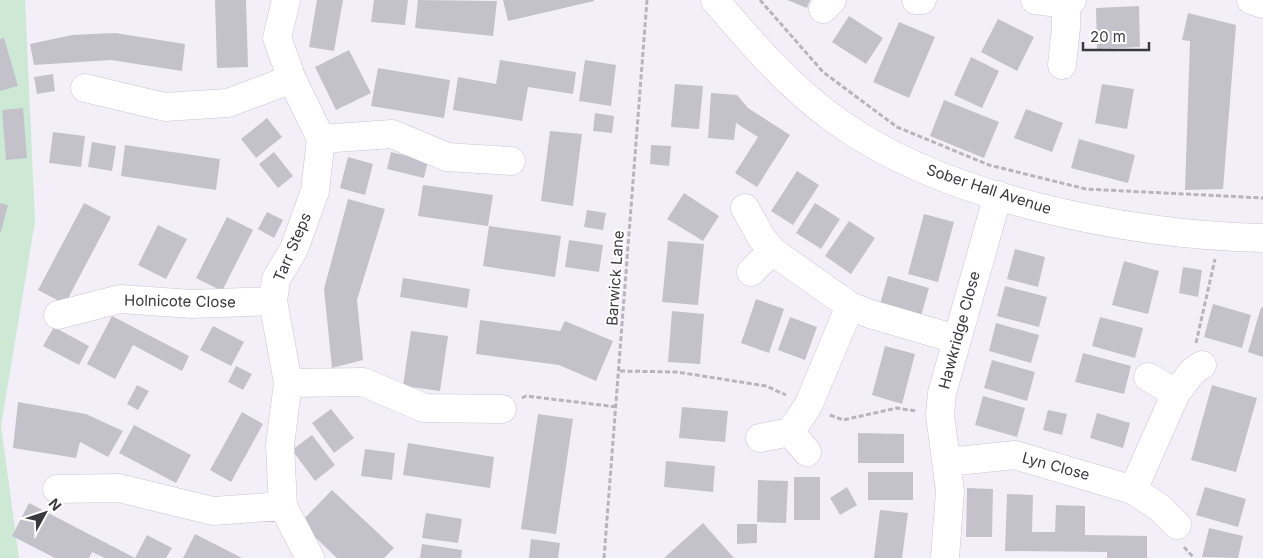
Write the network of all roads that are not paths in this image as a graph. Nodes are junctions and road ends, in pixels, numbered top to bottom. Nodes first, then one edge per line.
1 (286, 0) edge
2 (715, 0) edge
3 (916, 0) edge
4 (922, 0) edge
5 (1035, 0) edge
6 (1251, 0) edge
7 (1069, 2) edge
8 (1263, 4) edge
9 (1062, 65) dead end
10 (292, 79) junction
11 (85, 88) dead end
12 (321, 139) junction
13 (511, 161) dead end
14 (998, 195) junction
15 (746, 208) dead end
16 (1263, 238) edge
17 (772, 251) junction
18 (751, 272) dead end
19 (273, 301) junction
20 (850, 306) junction
21 (58, 315) dead end
22 (956, 339) junction
23 (1148, 377) dead end
24 (288, 383) junction
25 (502, 409) road end
26 (760, 438) dead end
27 (947, 462) junction
28 (56, 489) dead end
29 (1133, 490) junction
30 (283, 506) junction
31 (1177, 525) dead end
32 (310, 558) edge
33 (946, 558) edge

1 - 10 street
2 - 14 street, Sober Hall Avenue
3 - 4 street
5 - 7 street
6 - 8 street
7 - 9 street
10 - 11 street
10 - 12 street
12 - 13 street
12 - 19 street, Tarr Steps
14 - 16 street, Sober Hall Avenue
14 - 22 street, Hawkridge Close
15 - 17 street
17 - 18 street
17 - 20 street
19 - 21 street, Holnicote Close
19 - 24 street, Tarr Steps
20 - 22 street
20 - 26 street
22 - 27 street, Hawkridge Close
23 - 29 street
24 - 25 street
24 - 30 street, Tarr Steps
27 - 29 street, Lyn Close
27 - 33 street, Hawkridge Close
28 - 30 street
29 - 31 street, Lyn Close
30 - 32 street, Tarr Steps

